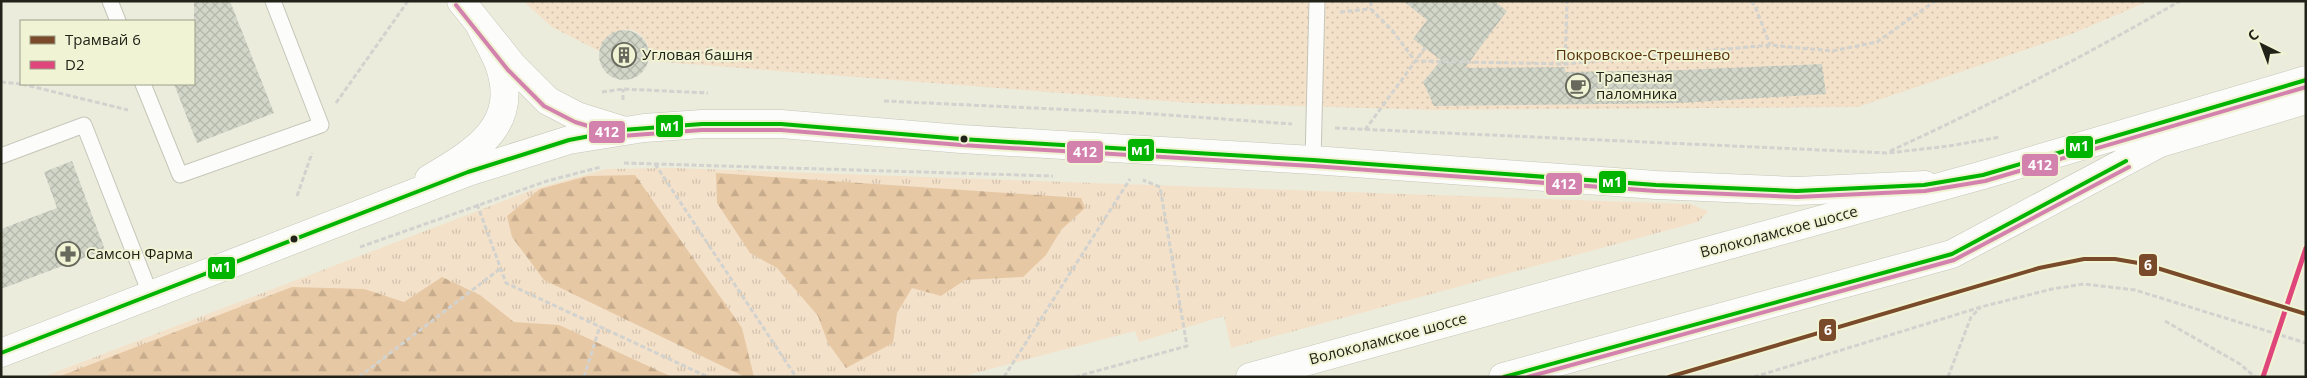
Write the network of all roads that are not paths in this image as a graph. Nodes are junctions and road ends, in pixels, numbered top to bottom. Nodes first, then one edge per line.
1 (110, 1) edge
2 (273, 1) edge
3 (461, 1) edge
4 (1317, 5) edge
5 (118, 20) edge
6 (480, 26) junction
7 (2306, 80) edge
8 (143, 85) edge
9 (2306, 100) edge
10 (622, 130) junction
11 (2161, 132) junction
12 (1, 156) edge
13 (1313, 160) junction
14 (1983, 176) junction
15 (387, 204) junction
16 (151, 296) junction
17 (1, 353) edge
18 (1250, 377) edge
19 (1503, 377) edge

1 - 5 lane
2 - 8 lane
3 - 6 street
4 - 13 lane
6 - 10 street
6 - 15 street
7 - 11 street, Волоколамское шоссе
9 - 11 street, Волоколамское шоссе
10 - 13 street
10 - 15 street
11 - 14 street, Волоколамское шоссе
11 - 19 street, Волоколамское шоссе
12 - 16 lane
13 - 14 street
14 - 18 street, Волоколамское шоссе
15 - 16 street
16 - 17 street

